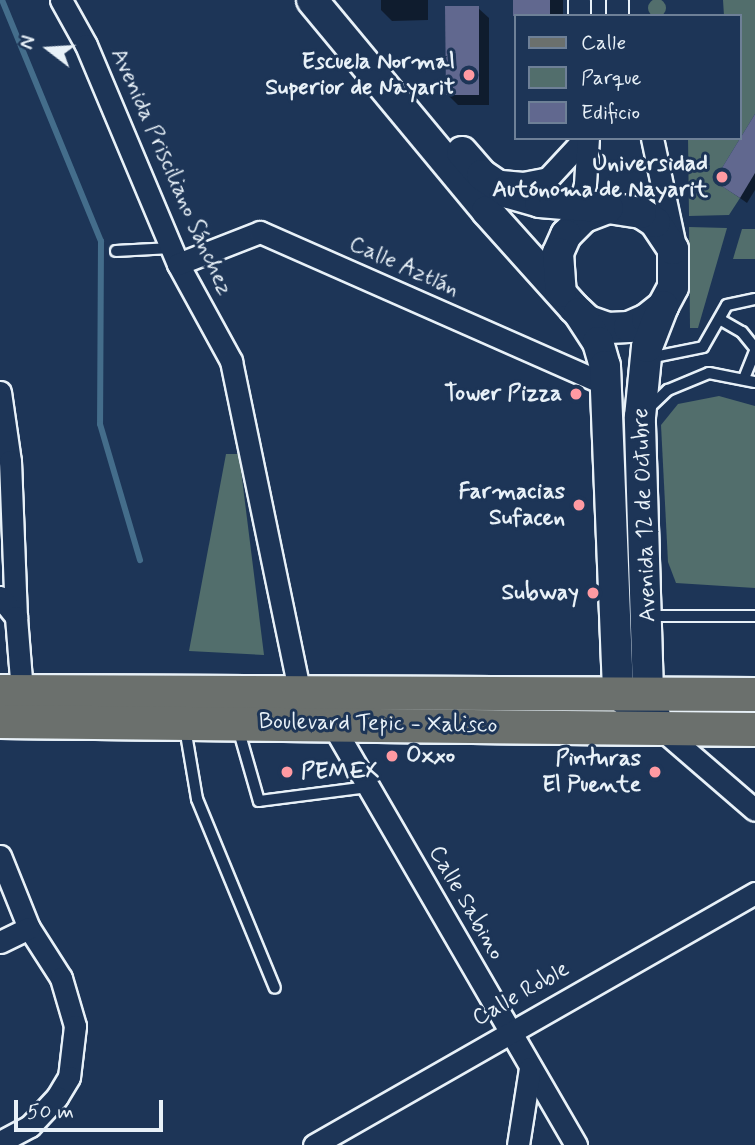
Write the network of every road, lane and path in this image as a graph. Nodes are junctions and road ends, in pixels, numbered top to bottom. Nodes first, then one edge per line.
1 (61, 0) edge
2 (312, 0) edge
3 (335, 0) edge
4 (584, 140) edge
5 (586, 140) edge
6 (652, 140) edge
7 (482, 175) junction
8 (595, 206) junction
9 (116, 251) dead end
10 (175, 256) junction
11 (676, 266) junction
12 (755, 299) edge
13 (569, 301) junction
14 (663, 306) junction
15 (721, 320) junction
16 (755, 349) edge
17 (645, 359) junction
18 (750, 379) edge
19 (607, 385) junction
20 (0, 392) edge
21 (640, 417) junction
22 (0, 597) edge
23 (649, 616) junction
24 (755, 616) edge
25 (16, 617) junction
26 (300, 694) junction
27 (633, 694) junction
28 (755, 694) edge
29 (7, 696) edge
30 (0, 721) edge
31 (236, 722) junction
32 (184, 723) junction
33 (332, 724) junction
34 (658, 727) junction
35 (755, 729) edge
36 (369, 787) junction
37 (755, 810) edge
38 (0, 856) edge
39 (755, 893) edge
40 (29, 928) junction
41 (0, 942) edge
42 (275, 988) dead end
43 (510, 1030) junction
44 (530, 1068) junction
45 (0, 1142) edge
46 (314, 1145) edge
47 (518, 1145) edge
48 (576, 1145) edge

1 - 10 street, Avenida Prisciliano Sánchez
2 - 13 main road, Avenida 12 de Octubre
3 - 7 main road
4 - 7 street
5 - 8 street
6 - 11 street
7 - 8 main road
8 - 11 main road
8 - 13 main road, Avenida 12 de Octubre
9 - 10 lane
10 - 19 street, Calle Aztlán
10 - 26 street, Avenida Prisciliano Sánchez
11 - 14 main road, Avenida 12 de Octubre
12 - 15 lane
13 - 14 main road, Avenida 12 de Octubre
13 - 19 main road, Avenida 12 de Octubre
14 - 17 main road, Avenida 12 de Octubre
15 - 16 lane
15 - 17 lane
16 - 18 lane
17 - 21 main road, Avenida 12 de Octubre
18 - 21 lane
19 - 27 main road, Avenida 12 de Octubre
20 - 25 street
21 - 23 main road, Avenida 12 de Octubre
22 - 25 street
23 - 24 lane
23 - 27 main road, Avenida 12 de Octubre
25 - 29 street
26 - 27 main road, Boulevard Tepic - Xalisco
26 - 29 main road, Boulevard Tepic - Xalisco
27 - 28 main road, Boulevard Tepic - Xalisco
27 - 34 main road, Avenida 12 de Octubre
30 - 32 main road, Boulevard Tepic - Xalisco
31 - 32 main road, Boulevard Tepic - Xalisco
31 - 33 main road, Boulevard Tepic - Xalisco
31 - 36 lane
32 - 42 lane
33 - 34 main road, Boulevard Tepic - Xalisco
33 - 36 street, Calle Sabino
34 - 35 main road, Boulevard Tepic - Xalisco
34 - 37 street
36 - 43 street, Calle Sabino
38 - 40 street
39 - 43 street, Calle Roble
40 - 41 street
40 - 45 street
43 - 44 street, Calle Sabino
43 - 46 street, Calle Roble
44 - 47 street
44 - 48 street, Calle Sabino

